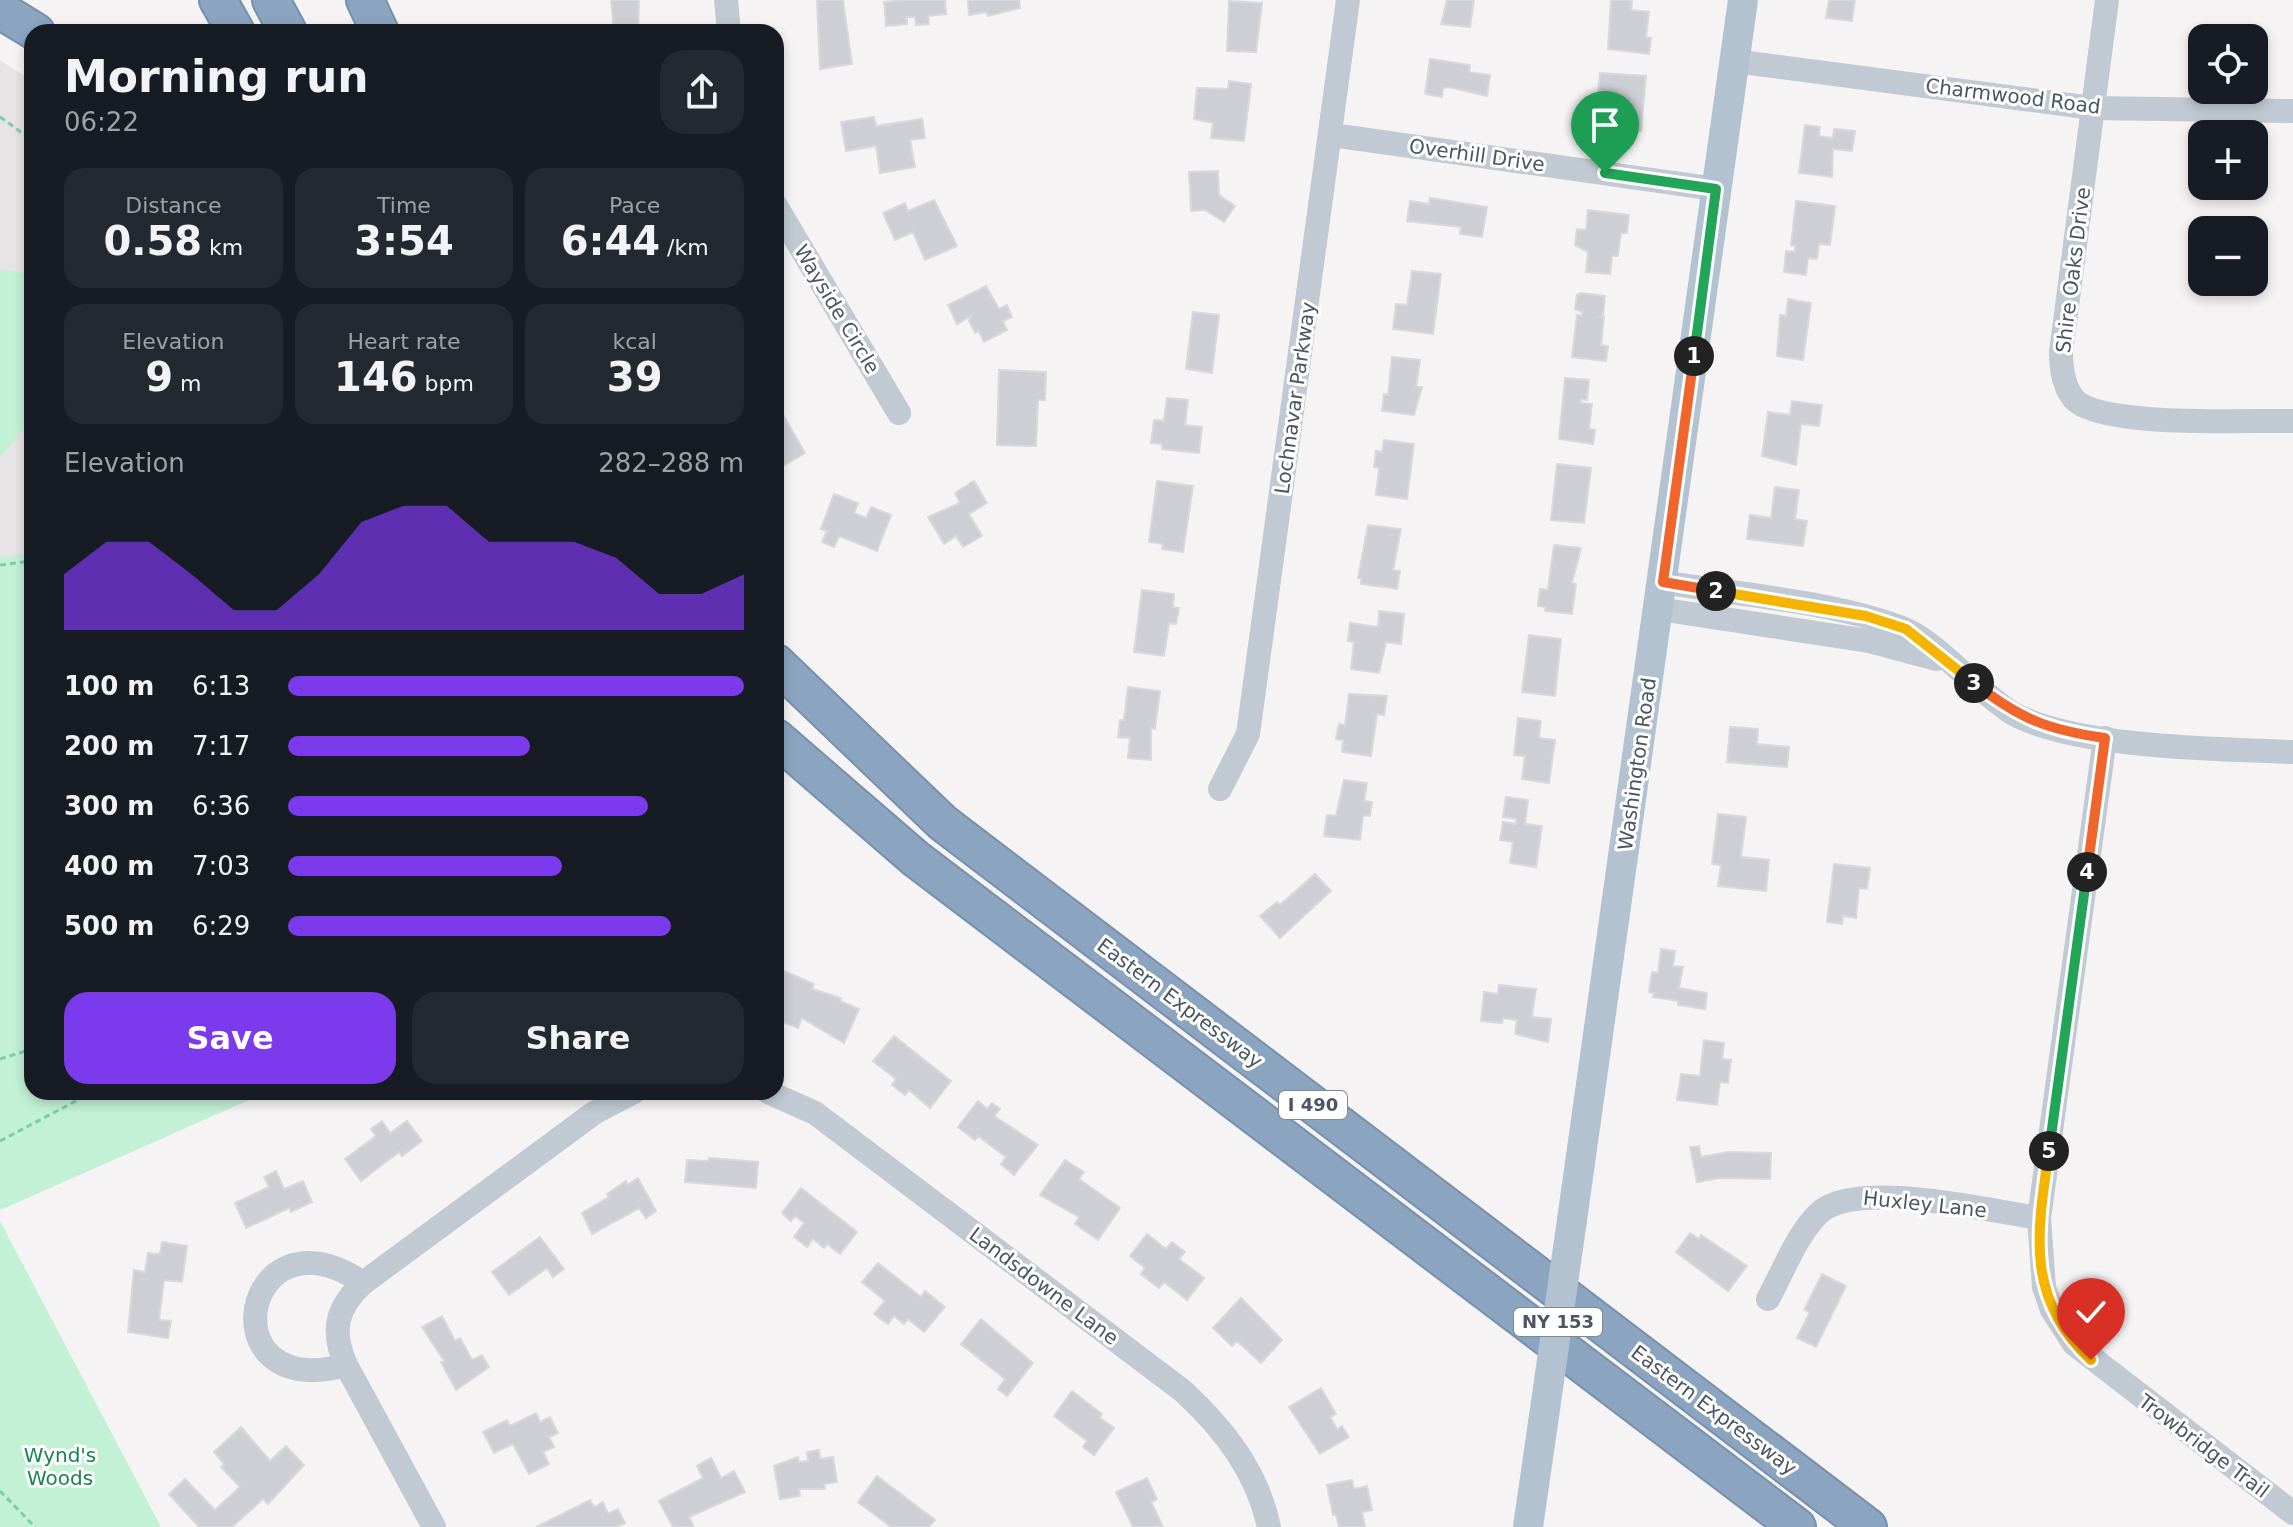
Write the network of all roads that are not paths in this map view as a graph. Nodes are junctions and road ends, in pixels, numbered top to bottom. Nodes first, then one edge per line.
1 (218, 0) edge
2 (271, 0) edge
3 (365, 0) edge
4 (726, 0) edge
5 (1348, 0) edge
6 (1743, 0) edge
7 (2107, 0) edge
8 (0, 10) edge
9 (232, 24) edge
10 (284, 24) edge
11 (376, 24) edge
12 (728, 24) edge
13 (24, 25) edge
14 (1734, 61) junction
15 (2093, 108) junction
16 (2293, 111) edge
17 (1332, 135) junction
18 (1716, 189) junction
19 (784, 219) edge
20 (899, 413) dead end
21 (2293, 421) edge
22 (1661, 595) junction
23 (784, 671) edge
24 (2105, 738) junction
25 (784, 745) edge
26 (2293, 752) edge
27 (1220, 789) dead end
28 (784, 1099) edge
29 (618, 1100) edge
30 (2039, 1218) junction
31 (363, 1283) junction
32 (1768, 1299) dead end
33 (346, 1365) junction
34 (2293, 1513) edge
35 (434, 1527) edge
36 (1269, 1527) edge
37 (1528, 1527) edge
38 (1797, 1527) edge
39 (1868, 1527) edge

1 - 9 highway
2 - 10 highway
3 - 11 highway
4 - 12 street
5 - 17 street, Lochnavar Parkway
6 - 14 main road, Washington Road / NY 153
7 - 15 street
8 - 13 highway
14 - 15 street, Charmwood Road
14 - 18 main road, Washington Road / NY 153
15 - 16 street, Charmwood Road
15 - 21 street, Shire Oaks Drive
17 - 18 street, Overhill Drive
17 - 27 street, Lochnavar Parkway
18 - 22 main road, Washington Road / NY 153
19 - 20 street, Wayside Circle
22 - 24 street
22 - 37 main road, Washington Road / NY 153, bridge
23 - 39 highway, Eastern Expressway / I 490
24 - 26 street
24 - 30 street, Trowbridge Trail
25 - 38 highway, I 490
28 - 36 street, Landsdowne Lane
29 - 31 street
30 - 32 street, Huxley Lane
30 - 34 street, Trowbridge Trail
31 - 33 street
31 - 33 street
33 - 35 street

